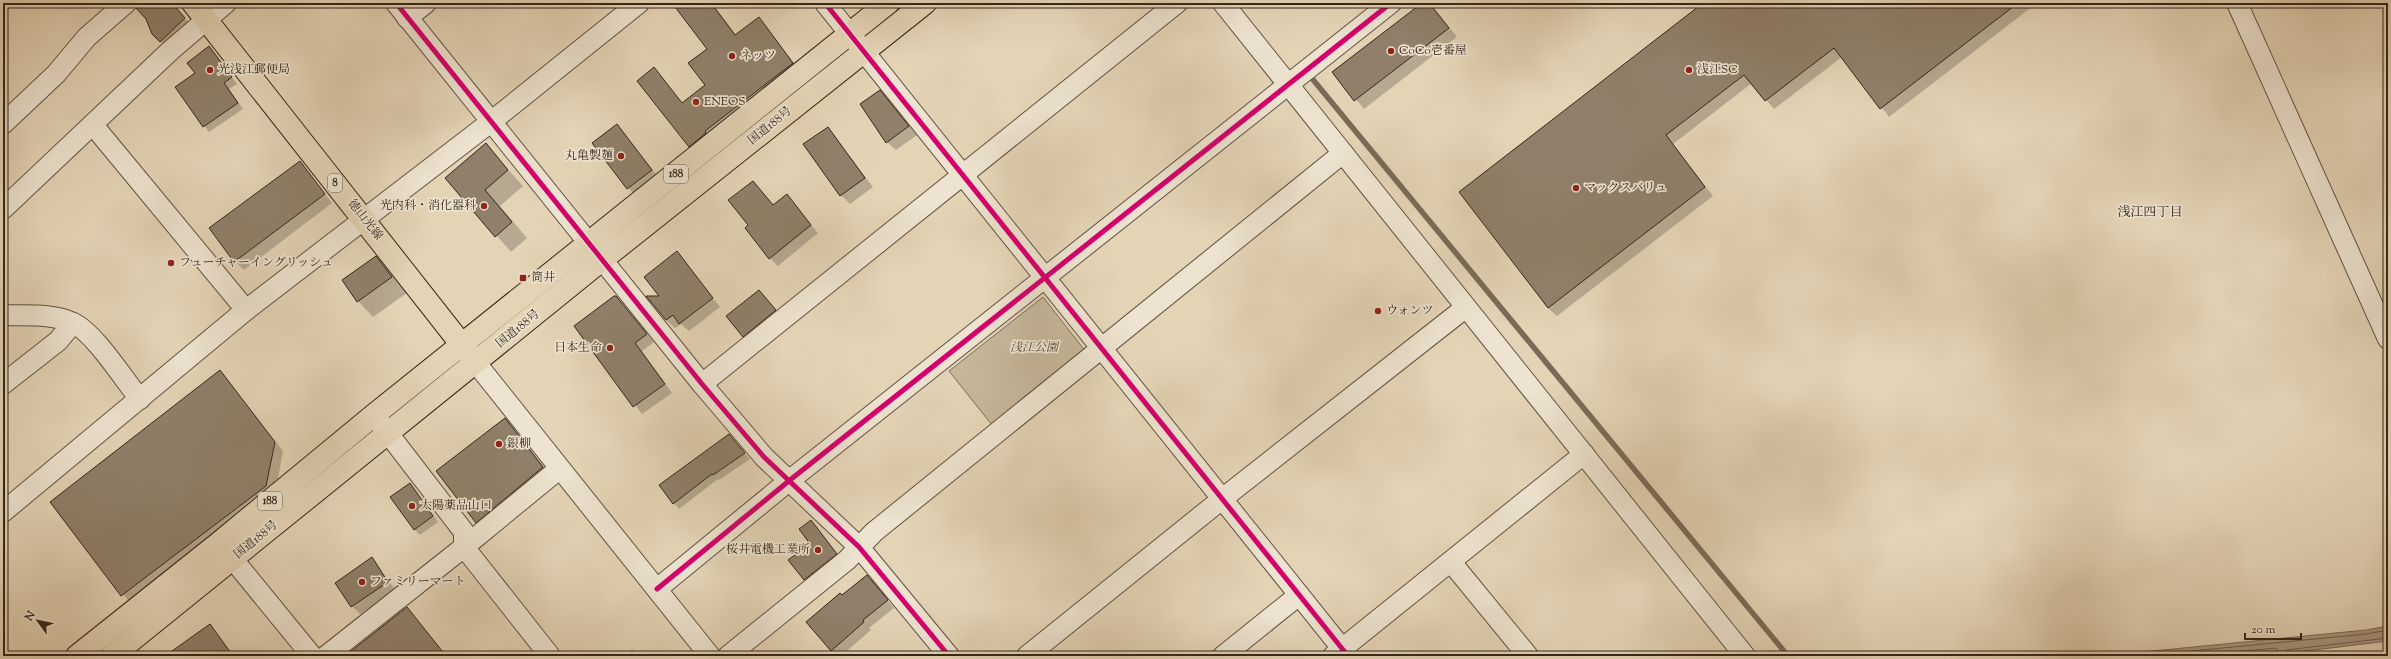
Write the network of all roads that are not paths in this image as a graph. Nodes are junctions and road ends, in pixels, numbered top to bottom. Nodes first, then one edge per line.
1 (126, 3) edge
2 (226, 3) edge
3 (426, 3) edge
4 (639, 3) edge
5 (824, 3) edge
6 (888, 3) edge
7 (925, 3) edge
8 (1177, 3) edge
9 (1223, 3) edge
10 (1390, 3) edge
11 (2237, 3) edge
12 (402, 10) edge
13 (200, 11) edge
14 (850, 34) junction
15 (863, 52) junction
16 (1288, 86) junction
17 (492, 121) junction
18 (3, 124) edge
19 (93, 125) junction
20 (1342, 153) junction
21 (963, 176) junction
22 (3, 209) edge
23 (364, 219) junction
24 (596, 252) junction
25 (1046, 278) junction
26 (1465, 308) junction
27 (246, 310) junction
28 (3, 315) edge
29 (73, 322) junction
30 (2388, 339) edge
31 (462, 344) junction
32 (1102, 348) junction
33 (476, 363) junction
34 (3, 384) edge
35 (702, 384) junction
36 (140, 399) junction
37 (374, 415) junction
38 (388, 434) junction
39 (1584, 454) junction
40 (559, 468) junction
41 (790, 480) junction
42 (1222, 499) junction
43 (3, 512) edge
44 (464, 547) junction
45 (859, 547) junction
46 (226, 551) junction
47 (1452, 562) junction
48 (657, 589) junction
49 (1299, 595) junction
50 (85, 653) edge
51 (1341, 653) edge
52 (112, 656) edge
53 (312, 656) edge
54 (326, 656) edge
55 (550, 656) edge
56 (710, 656) edge
57 (728, 656) edge
58 (949, 656) edge
59 (1027, 656) edge
60 (1223, 656) edge
61 (1528, 656) edge
62 (1744, 656) edge

1 - 18 street
2 - 13 street
3 - 12 street
4 - 17 street
5 - 14 street
6 - 14 main road, 国道188号 / 188
7 - 15 main road, 国道188号 / 188
8 - 21 street
9 - 16 street
10 - 16 street
11 - 30 street
12 - 17 street
13 - 19 street
13 - 23 main road, 徳山光線 / 8
14 - 15 street
14 - 24 main road, 国道188号 / 188
15 - 21 street
15 - 24 main road, 国道188号 / 188
16 - 20 street
16 - 25 street
17 - 23 street
17 - 24 street
19 - 22 street
19 - 27 street
20 - 26 street
20 - 32 street
21 - 25 street
21 - 35 street
23 - 27 street
23 - 31 main road, 徳山光線 / 8
24 - 31 main road, 国道188号 / 188
24 - 33 main road, 国道188号 / 188
24 - 35 street
25 - 32 street
25 - 41 street
26 - 39 street
26 - 42 street
27 - 36 street
28 - 29 street
29 - 34 street
29 - 36 street
31 - 33 main road, 徳山光線 / 8
31 - 37 main road, 国道188号 / 188
32 - 42 street
32 - 45 street
33 - 38 main road, 国道188号 / 188
33 - 40 street
35 - 41 street
36 - 43 street
37 - 38 street
37 - 46 main road, 国道188号 / 188
38 - 44 street
38 - 46 main road, 国道188号 / 188
39 - 47 street
39 - 62 street
40 - 44 street
40 - 48 street
41 - 45 street
41 - 48 street
42 - 49 street
42 - 59 street
44 - 54 street
44 - 55 street
45 - 57 street
45 - 58 street
46 - 50 main road, 国道188号 / 188
46 - 52 main road, 国道188号 / 188
46 - 53 street
47 - 51 street
47 - 61 street
48 - 56 street
49 - 51 street
49 - 60 street

